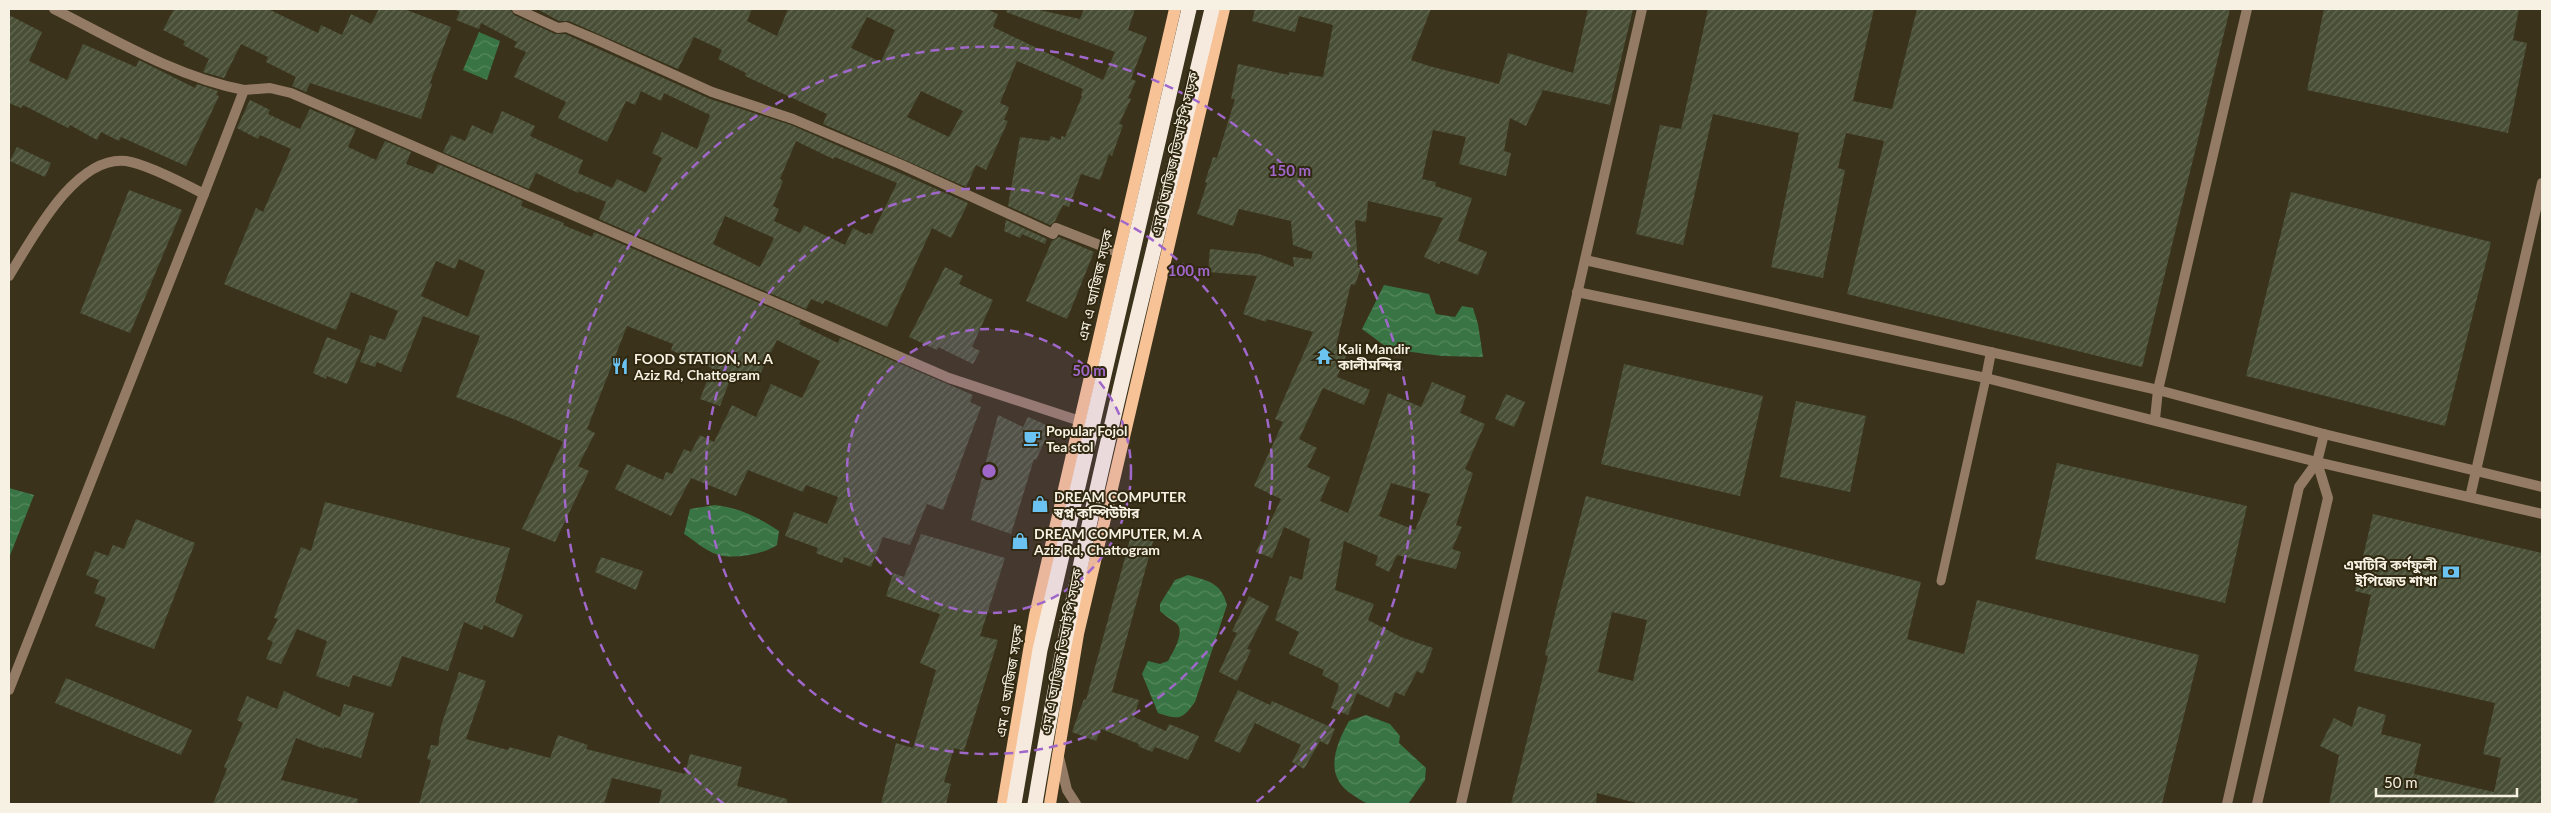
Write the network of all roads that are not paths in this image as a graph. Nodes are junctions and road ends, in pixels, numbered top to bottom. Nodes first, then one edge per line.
1 (54, 9) edge
2 (517, 9) edge
3 (1176, 9) edge
4 (1189, 9) edge
5 (1212, 9) edge
6 (1224, 9) edge
7 (1642, 9) edge
8 (2247, 9) edge
9 (244, 90) junction
10 (2542, 183) edge
11 (204, 194) junction
12 (1117, 252) junction
13 (1585, 260) junction
14 (9, 276) edge
15 (1576, 292) junction
16 (1991, 352) junction
17 (1986, 378) junction
18 (2158, 390) junction
19 (2154, 419) junction
20 (1080, 421) junction
21 (2324, 434) junction
22 (2317, 462) junction
23 (2475, 471) junction
24 (2542, 487) edge
25 (2470, 497) junction
26 (2542, 514) edge
27 (1941, 581) dead end
28 (9, 690) edge
29 (1057, 749) junction
30 (1003, 804) edge
31 (1014, 804) edge
32 (1035, 804) edge
33 (1050, 804) edge
34 (1076, 804) edge
35 (1462, 804) edge
36 (2227, 804) edge
37 (2256, 804) edge

1 - 9 street
2 - 12 street
3 - 12 main road, এম এ আজিজ সড়ক
4 - 31 highway
5 - 32 highway
6 - 29 main road, এম এ আজিজ ভিআইপি সড়ক
7 - 13 street
8 - 18 street
9 - 11 street
9 - 20 street
10 - 23 street
11 - 14 street
11 - 28 street
12 - 20 main road, এম এ আজিজ সড়ক
13 - 15 street
13 - 16 street
15 - 17 street
15 - 35 street
16 - 17 street
16 - 18 street
17 - 19 street
17 - 27 lane
18 - 19 street
18 - 21 street
19 - 22 street
20 - 30 main road, এম এ আজিজ সড়ক
21 - 22 street
21 - 23 street
22 - 25 street
22 - 36 street
22 - 37 street
23 - 24 street
23 - 25 street
25 - 26 street
29 - 33 main road, এম এ আজিজ ভিআইপি সড়ক
29 - 34 street

